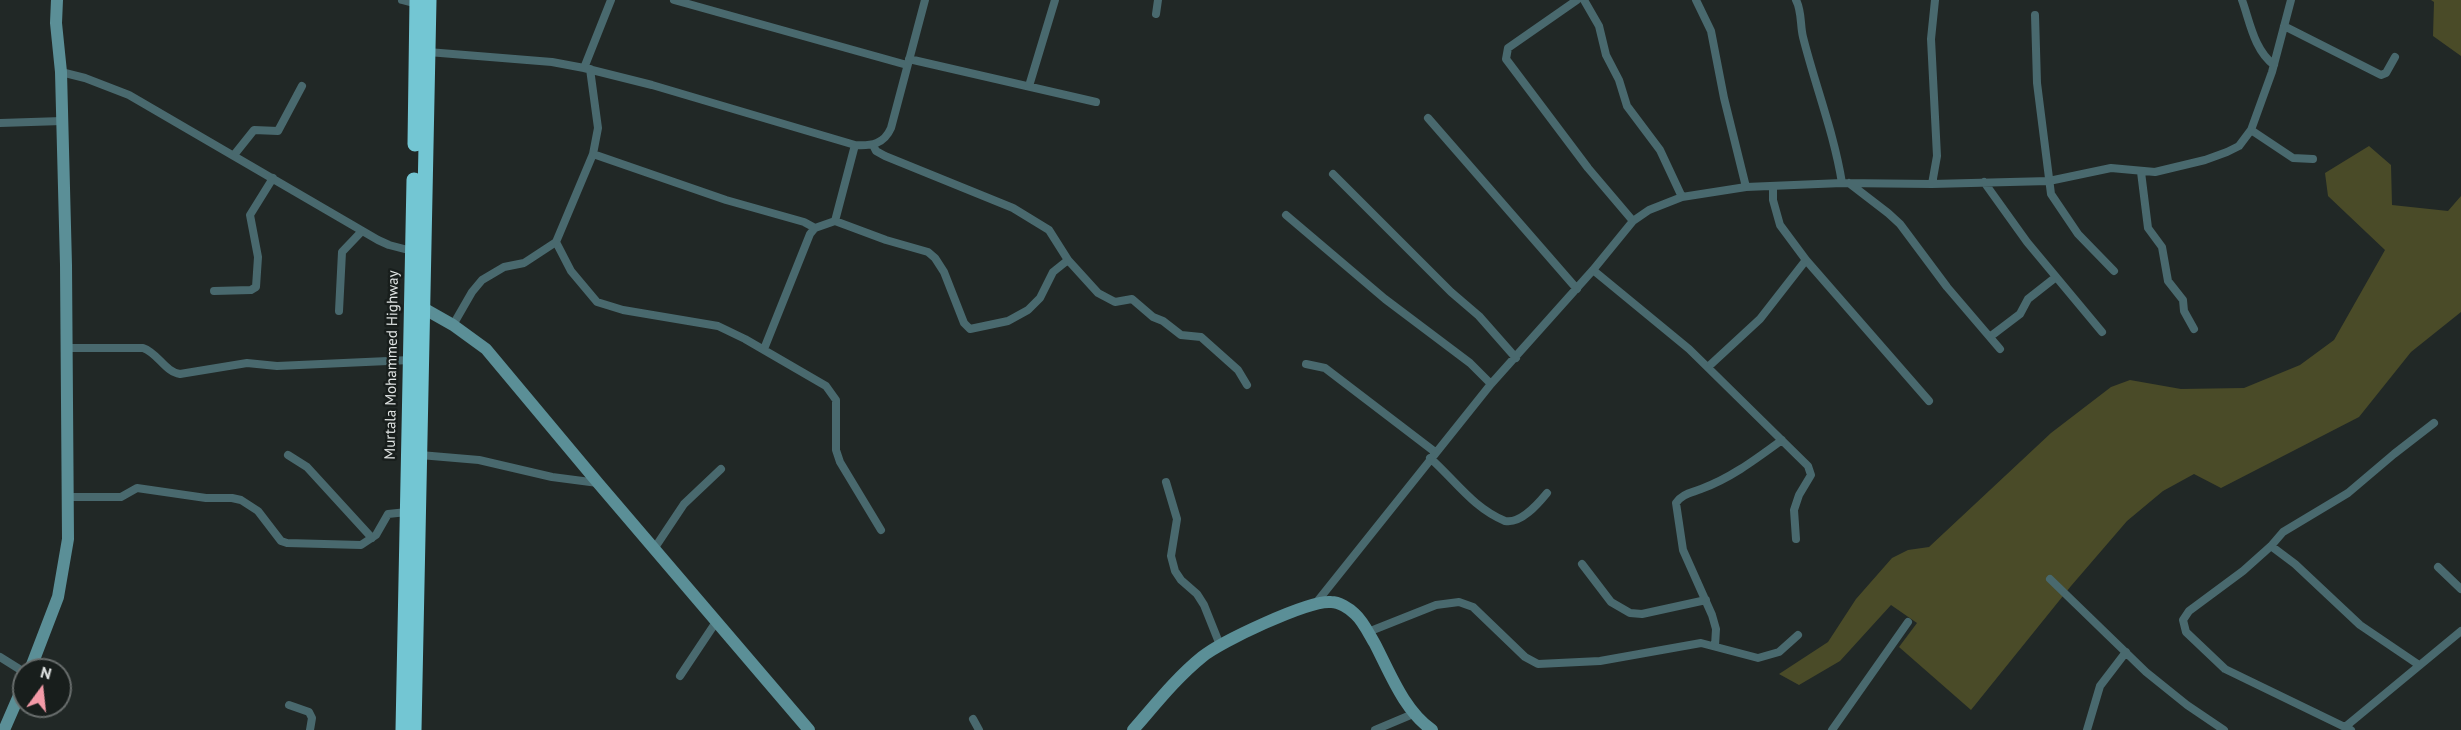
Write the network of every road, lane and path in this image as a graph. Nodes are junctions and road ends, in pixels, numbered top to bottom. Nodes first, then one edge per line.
1 (57, 0) edge
2 (402, 0) edge
3 (610, 0) edge
4 (674, 0) edge
5 (925, 0) edge
6 (1055, 0) edge
7 (1158, 0) edge
8 (1577, 0) edge
9 (1584, 0) edge
10 (1696, 0) edge
11 (1796, 0) edge
12 (1935, 0) edge
13 (2242, 0) edge
14 (2291, 0) edge
15 (421, 1) edge
16 (1156, 14) dead end
17 (2036, 15) dead end
18 (2284, 26) junction
19 (428, 52) junction
20 (2395, 57) dead end
21 (908, 62) junction
22 (2274, 65) junction
23 (587, 68) junction
24 (61, 72) junction
25 (302, 86) dead end
26 (1029, 86) junction
27 (1096, 102) dead end
28 (1428, 118) dead end
29 (62, 121) junction
30 (0, 123) edge
31 (2252, 130) junction
32 (855, 145) junction
33 (873, 145) junction
34 (593, 154) junction
35 (234, 155) junction
36 (2313, 159) dead end
37 (419, 168) junction
38 (2141, 172) junction
39 (1333, 174) dead end
40 (273, 178) junction
41 (2049, 181) junction
42 (1984, 182) junction
43 (1845, 183) junction
44 (1932, 184) junction
45 (1773, 186) junction
46 (1746, 187) junction
47 (1682, 197) junction
48 (1286, 215) dead end
49 (835, 221) junction
50 (1633, 222) junction
51 (815, 228) junction
52 (362, 231) junction
53 (556, 242) junction
54 (412, 250) junction
55 (1068, 260) junction
56 (1806, 260) junction
57 (1593, 270) junction
58 (2114, 271) dead end
59 (2056, 277) junction
60 (1577, 289) junction
61 (214, 291) dead end
62 (423, 308) junction
63 (339, 310) dead end
64 (453, 325) junction
65 (2194, 329) dead end
66 (2102, 332) dead end
67 (1991, 336) junction
68 (66, 348) junction
69 (764, 349) junction
70 (2000, 349) dead end
71 (1516, 358) junction
72 (410, 360) junction
73 (1305, 364) dead end
74 (1708, 367) junction
75 (1247, 384) dead end
76 (1491, 384) junction
77 (1929, 401) dead end
78 (2434, 423) dead end
79 (1782, 440) junction
80 (288, 455) dead end
81 (420, 455) junction
82 (1433, 455) junction
83 (720, 469) dead end
84 (1166, 482) dead end
85 (598, 483) junction
86 (1547, 493) dead end
87 (68, 497) junction
88 (407, 512) junction
89 (881, 530) dead end
90 (372, 538) junction
91 (1796, 538) dead end
92 (2271, 546) junction
93 (654, 549) junction
94 (1582, 564) dead end
95 (2438, 567) dead end
96 (2050, 579) dead end
97 (2461, 589) edge
98 (1706, 600) junction
99 (1316, 603) junction
100 (716, 622) junction
101 (1908, 622) dead end
102 (2461, 631) edge
103 (1368, 632) junction
104 (1798, 635) dead end
105 (1220, 645) junction
106 (1715, 646) junction
107 (2126, 652) junction
108 (35, 658) edge
109 (2419, 665) junction
110 (680, 676) dead end
111 (289, 705) dead end
112 (12, 712) edge
113 (1413, 714) junction
114 (973, 719) dead end
115 (2348, 728) edge
116 (4, 730) edge
117 (310, 730) edge
118 (403, 730) edge
119 (414, 730) edge
120 (809, 730) edge
121 (979, 730) edge
122 (1133, 730) edge
123 (1375, 730) edge
124 (1432, 730) edge
125 (1832, 730) edge
126 (2087, 730) edge
127 (2224, 730) edge

1 - 24 street
2 - 15 street
3 - 23 street
4 - 21 street
5 - 21 street
6 - 26 street
7 - 16 street
8 - 50 street
9 - 47 street
10 - 46 street
11 - 43 street
12 - 44 street
13 - 22 street
14 - 18 street
15 - 19 highway
15 - 37 highway, Murtala Mohammed Highway
17 - 41 street
18 - 20 street
18 - 22 street
19 - 23 street
19 - 37 highway
21 - 26 street
21 - 33 street
22 - 31 street
23 - 32 street
23 - 34 street
24 - 29 street
24 - 35 street
25 - 35 street
26 - 27 street
28 - 60 street
29 - 30 street
29 - 68 street
31 - 36 street
31 - 38 street
32 - 33 street
32 - 49 street
33 - 55 street
34 - 51 street
34 - 53 street
35 - 40 street
37 - 54 highway, Murtala Mohammed Highway
37 - 62 highway
38 - 41 street
38 - 65 street
39 - 71 street
40 - 52 street
40 - 61 street
41 - 42 street
41 - 58 street
42 - 44 street
42 - 59 street
43 - 44 street
43 - 45 street
43 - 67 street
45 - 46 street
45 - 56 street
46 - 47 street
47 - 50 street
48 - 76 street
49 - 51 street
49 - 55 street
50 - 57 street
51 - 69 street
52 - 54 street
52 - 63 street
53 - 64 street
53 - 69 street
54 - 72 highway, Murtala Mohammed Highway
55 - 75 street
56 - 74 street
56 - 77 street
57 - 60 street
57 - 74 street
59 - 66 street
59 - 67 street
60 - 71 street
62 - 64 street
62 - 81 highway
64 - 85 street
67 - 70 street
68 - 72 street
68 - 87 street
69 - 89 street
71 - 76 street
72 - 88 highway, Murtala Mohammed Highway
73 - 82 street
74 - 79 street
76 - 82 street
78 - 92 street
79 - 91 street
79 - 98 street
80 - 90 street
81 - 85 street
81 - 119 highway
82 - 86 street
82 - 99 street
83 - 93 street
84 - 105 street
85 - 93 street
87 - 90 street
87 - 108 street
88 - 90 street
88 - 118 highway, Murtala Mohammed Highway
92 - 109 street
92 - 115 street
93 - 100 street
94 - 98 street
95 - 97 street
96 - 107 street
98 - 106 street
99 - 103 street
99 - 105 street
100 - 110 street
100 - 120 street
101 - 125 street
102 - 109 street
103 - 106 street
103 - 113 street
104 - 106 street
105 - 122 street
107 - 126 street
107 - 127 street
109 - 115 street
111 - 117 street
112 - 116 street
113 - 123 street
113 - 124 street
114 - 121 street

